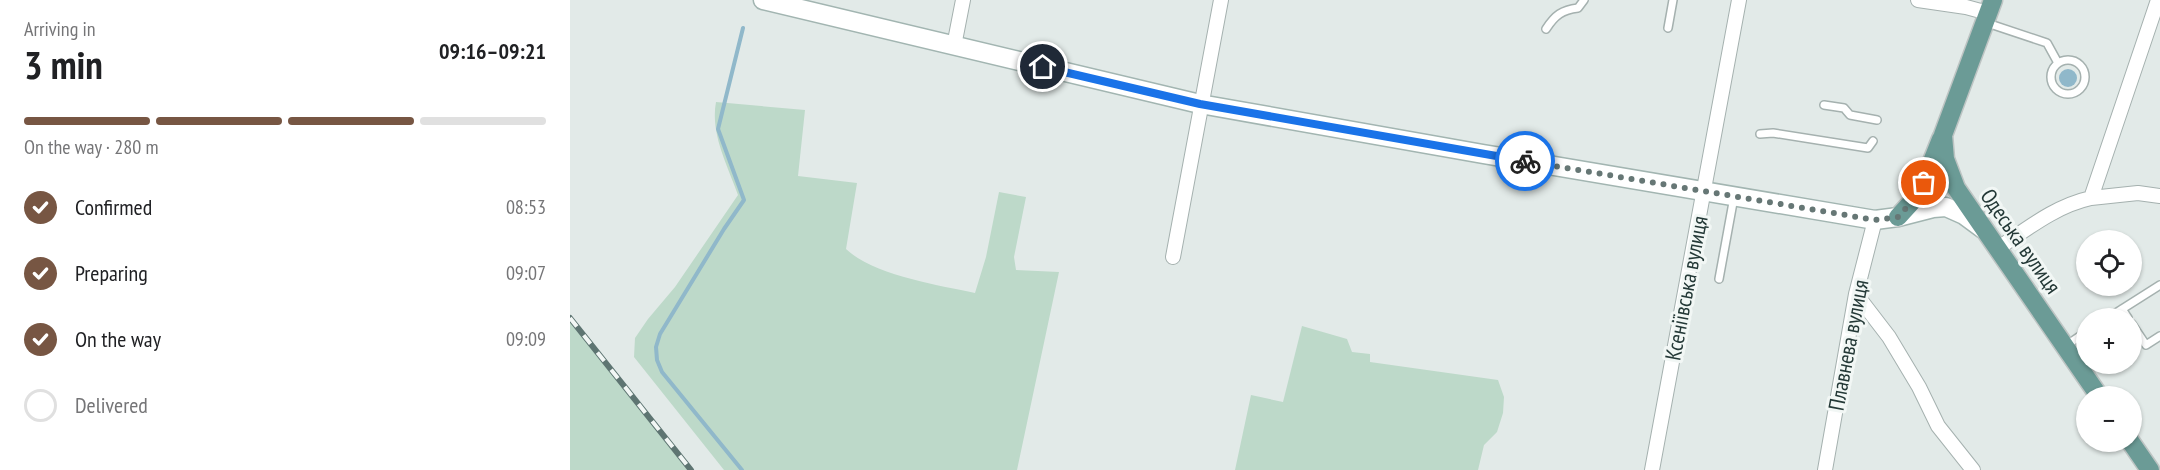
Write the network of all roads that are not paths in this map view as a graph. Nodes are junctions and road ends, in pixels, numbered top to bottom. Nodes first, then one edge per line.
1 (763, 0) edge
2 (963, 0) edge
3 (1221, 0) edge
4 (1584, 0) edge
5 (1673, 0) edge
6 (1739, 0) edge
7 (1918, 0) edge
8 (2158, 0) edge
9 (1989, 12) edge
10 (1668, 28) dead end
11 (1546, 29) dead end
12 (954, 46) junction
13 (2058, 63) junction
14 (1200, 104) junction
15 (1824, 105) dead end
16 (1877, 120) dead end
17 (1760, 134) dead end
18 (1943, 135) junction
19 (1873, 141) dead end
20 (1705, 192) junction
21 (2160, 196) edge
22 (1734, 197) junction
23 (2091, 198) junction
24 (1898, 217) junction
25 (1875, 220) junction
26 (1984, 230) junction
27 (1997, 249) junction
28 (1173, 257) dead end
29 (1719, 279) dead end
30 (2160, 285) edge
31 (1856, 294) junction
32 (2124, 308) edge
33 (2160, 336) edge
34 (2076, 339) edge
35 (2142, 339) edge
36 (2065, 346) junction
37 (2092, 386) edge
38 (2138, 452) edge
39 (1652, 470) edge
40 (1825, 470) edge
41 (1973, 470) edge
42 (2150, 470) edge

1 - 12 main road
2 - 12 street
3 - 14 street
4 - 11 lane
5 - 10 lane
6 - 20 street, Ксеніївська вулиця
7 - 9 street
8 - 23 street
9 - 13 lane
9 - 18 main road, Одеська вулиця
12 - 14 main road
13 - 13 lane
14 - 20 main road
14 - 28 street
15 - 16 lane
17 - 19 lane
18 - 24 main road, Одеська вулиця
18 - 26 main road, Одеська вулиця
20 - 22 main road
20 - 39 street, Ксеніївська вулиця
21 - 23 street
22 - 25 main road
22 - 29 lane
23 - 27 street
24 - 25 main road
24 - 26 main road
25 - 31 street, Плавнева вулиця
26 - 27 main road, Одеська вулиця
27 - 36 main road, Одеська вулиця
30 - 32 lane
31 - 40 street, Плавнева вулиця
31 - 41 street
33 - 35 lane
34 - 36 lane
36 - 37 main road, Одеська вулиця
38 - 42 main road

